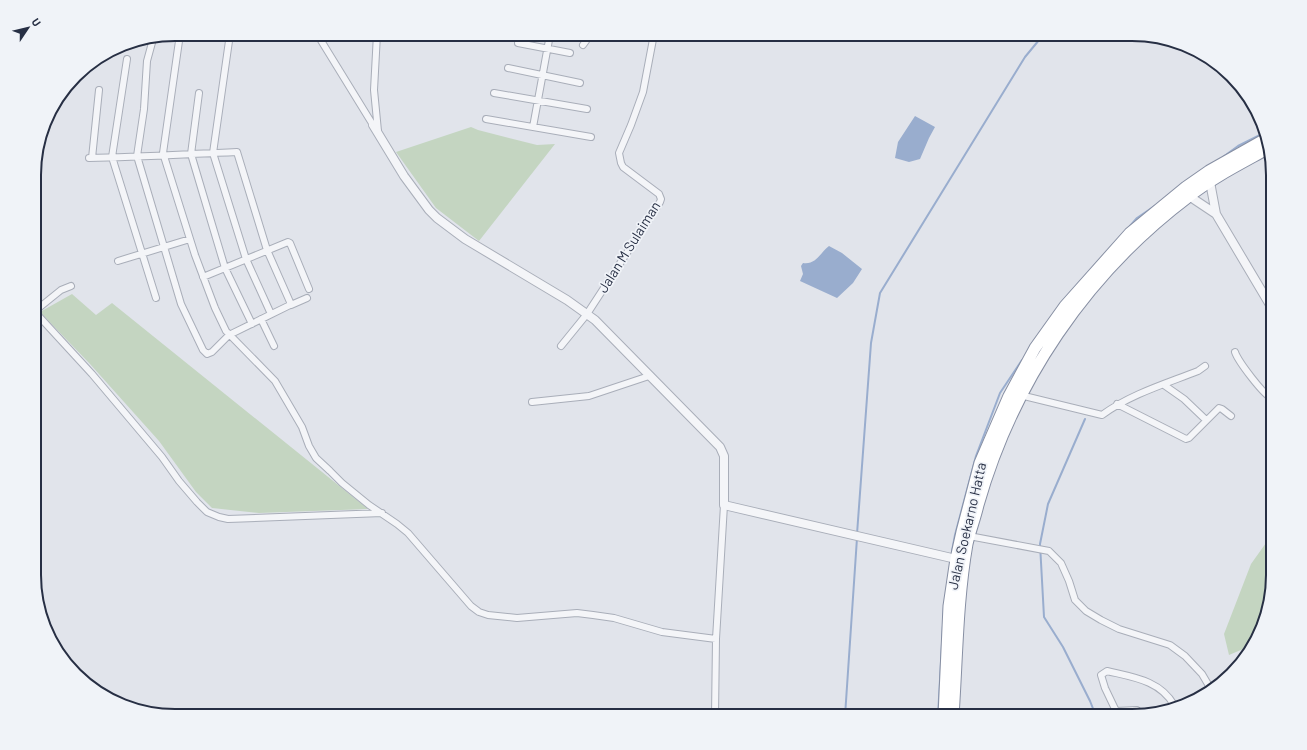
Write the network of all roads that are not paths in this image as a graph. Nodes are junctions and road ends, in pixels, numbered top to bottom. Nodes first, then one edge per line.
1 (179, 41) edge
2 (229, 41) edge
3 (321, 41) edge
4 (377, 41) edge
5 (549, 41) edge
6 (586, 41) edge
7 (653, 41) edge
8 (518, 43) dead end
9 (152, 44) edge
10 (583, 45) dead end
11 (548, 49) junction
12 (570, 53) dead end
13 (127, 59) dead end
14 (508, 68) dead end
15 (543, 75) junction
16 (580, 83) dead end
17 (99, 90) dead end
18 (199, 92) dead end
19 (494, 93) dead end
20 (538, 101) junction
21 (587, 109) dead end
22 (486, 119) dead end
23 (373, 124) joint
24 (533, 127) junction
25 (378, 133) junction
26 (591, 137) dead end
27 (1261, 142) edge
28 (1263, 151) edge
29 (213, 153) junction
30 (191, 154) junction
31 (136, 156) junction
32 (164, 156) junction
33 (112, 157) junction
34 (1210, 182) junction
35 (1189, 196) junction
36 (1216, 214) junction
37 (190, 239) junction
38 (164, 248) junction
39 (267, 250) junction
40 (142, 255) junction
41 (246, 259) junction
42 (118, 261) dead end
43 (225, 268) junction
44 (203, 277) junction
45 (71, 286) dead end
46 (309, 289) dead end
47 (156, 298) dead end
48 (307, 298) dead end
49 (1266, 298) edge
50 (291, 304) junction
51 (41, 307) edge
52 (271, 314) junction
53 (587, 314) junction
54 (41, 319) edge
55 (261, 319) junction
56 (252, 324) junction
57 (229, 335) junction
58 (274, 346) dead end
59 (561, 346) dead end
60 (1235, 352) dead end
61 (1205, 366) dead end
62 (650, 376) junction
63 (1164, 385) junction
64 (1266, 394) edge
65 (1020, 395) junction
66 (532, 402) dead end
67 (1116, 404) junction
68 (1231, 416) dead end
69 (1206, 420) junction
70 (724, 505) junction
71 (382, 513) junction
72 (970, 536) junction
73 (952, 558) junction
74 (716, 639) junction
75 (1208, 685) edge
76 (1172, 703) edge
77 (715, 709) edge
78 (944, 709) edge
79 (953, 709) edge
80 (1115, 709) edge

1 - 32 street
2 - 29 street
3 - 23 street
4 - 25 street
5 - 11 street
6 - 10 street
7 - 53 street, Jalan M Sulaiman
8 - 11 street
9 - 31 street
11 - 12 street
11 - 15 street
13 - 33 street
14 - 15 street
15 - 16 street
15 - 20 street
17 - 33 street
18 - 30 street
19 - 20 street
20 - 21 street
20 - 24 street
22 - 24 street
23 - 25 street
24 - 26 street
25 - 53 street
27 - 73 highway, Jalan Soekarno Hatta
28 - 34 highway, Jalan Soekarno Hatta
29 - 30 street
29 - 39 street
29 - 41 street
30 - 32 street
30 - 43 street
31 - 32 street
31 - 33 street
31 - 38 street
32 - 37 street
33 - 40 street
34 - 35 highway, Jalan Soekarno Hatta
34 - 36 street
35 - 36 street
35 - 65 highway, Jalan Soekarno Hatta
36 - 49 street
37 - 38 street
37 - 44 street
38 - 40 street
38 - 57 street
39 - 41 street
39 - 46 street
39 - 50 street
40 - 42 street
40 - 47 street
41 - 43 street
41 - 52 street
43 - 44 street
43 - 56 street
44 - 57 street
45 - 51 street
48 - 50 street
50 - 52 street
52 - 55 street
53 - 59 street
53 - 62 street
54 - 71 street
55 - 56 street
55 - 58 street
56 - 57 street
57 - 71 street
60 - 64 street
61 - 63 street
62 - 66 street
62 - 70 street
63 - 67 street
63 - 69 street
65 - 67 street
65 - 72 highway, Jalan Soekarno Hatta
67 - 69 street
68 - 69 street
70 - 73 street
70 - 74 street
71 - 74 street
72 - 75 street
72 - 79 highway, Jalan Soekarno Hatta
73 - 78 highway, Jalan Soekarno Hatta
74 - 77 street
76 - 80 street

